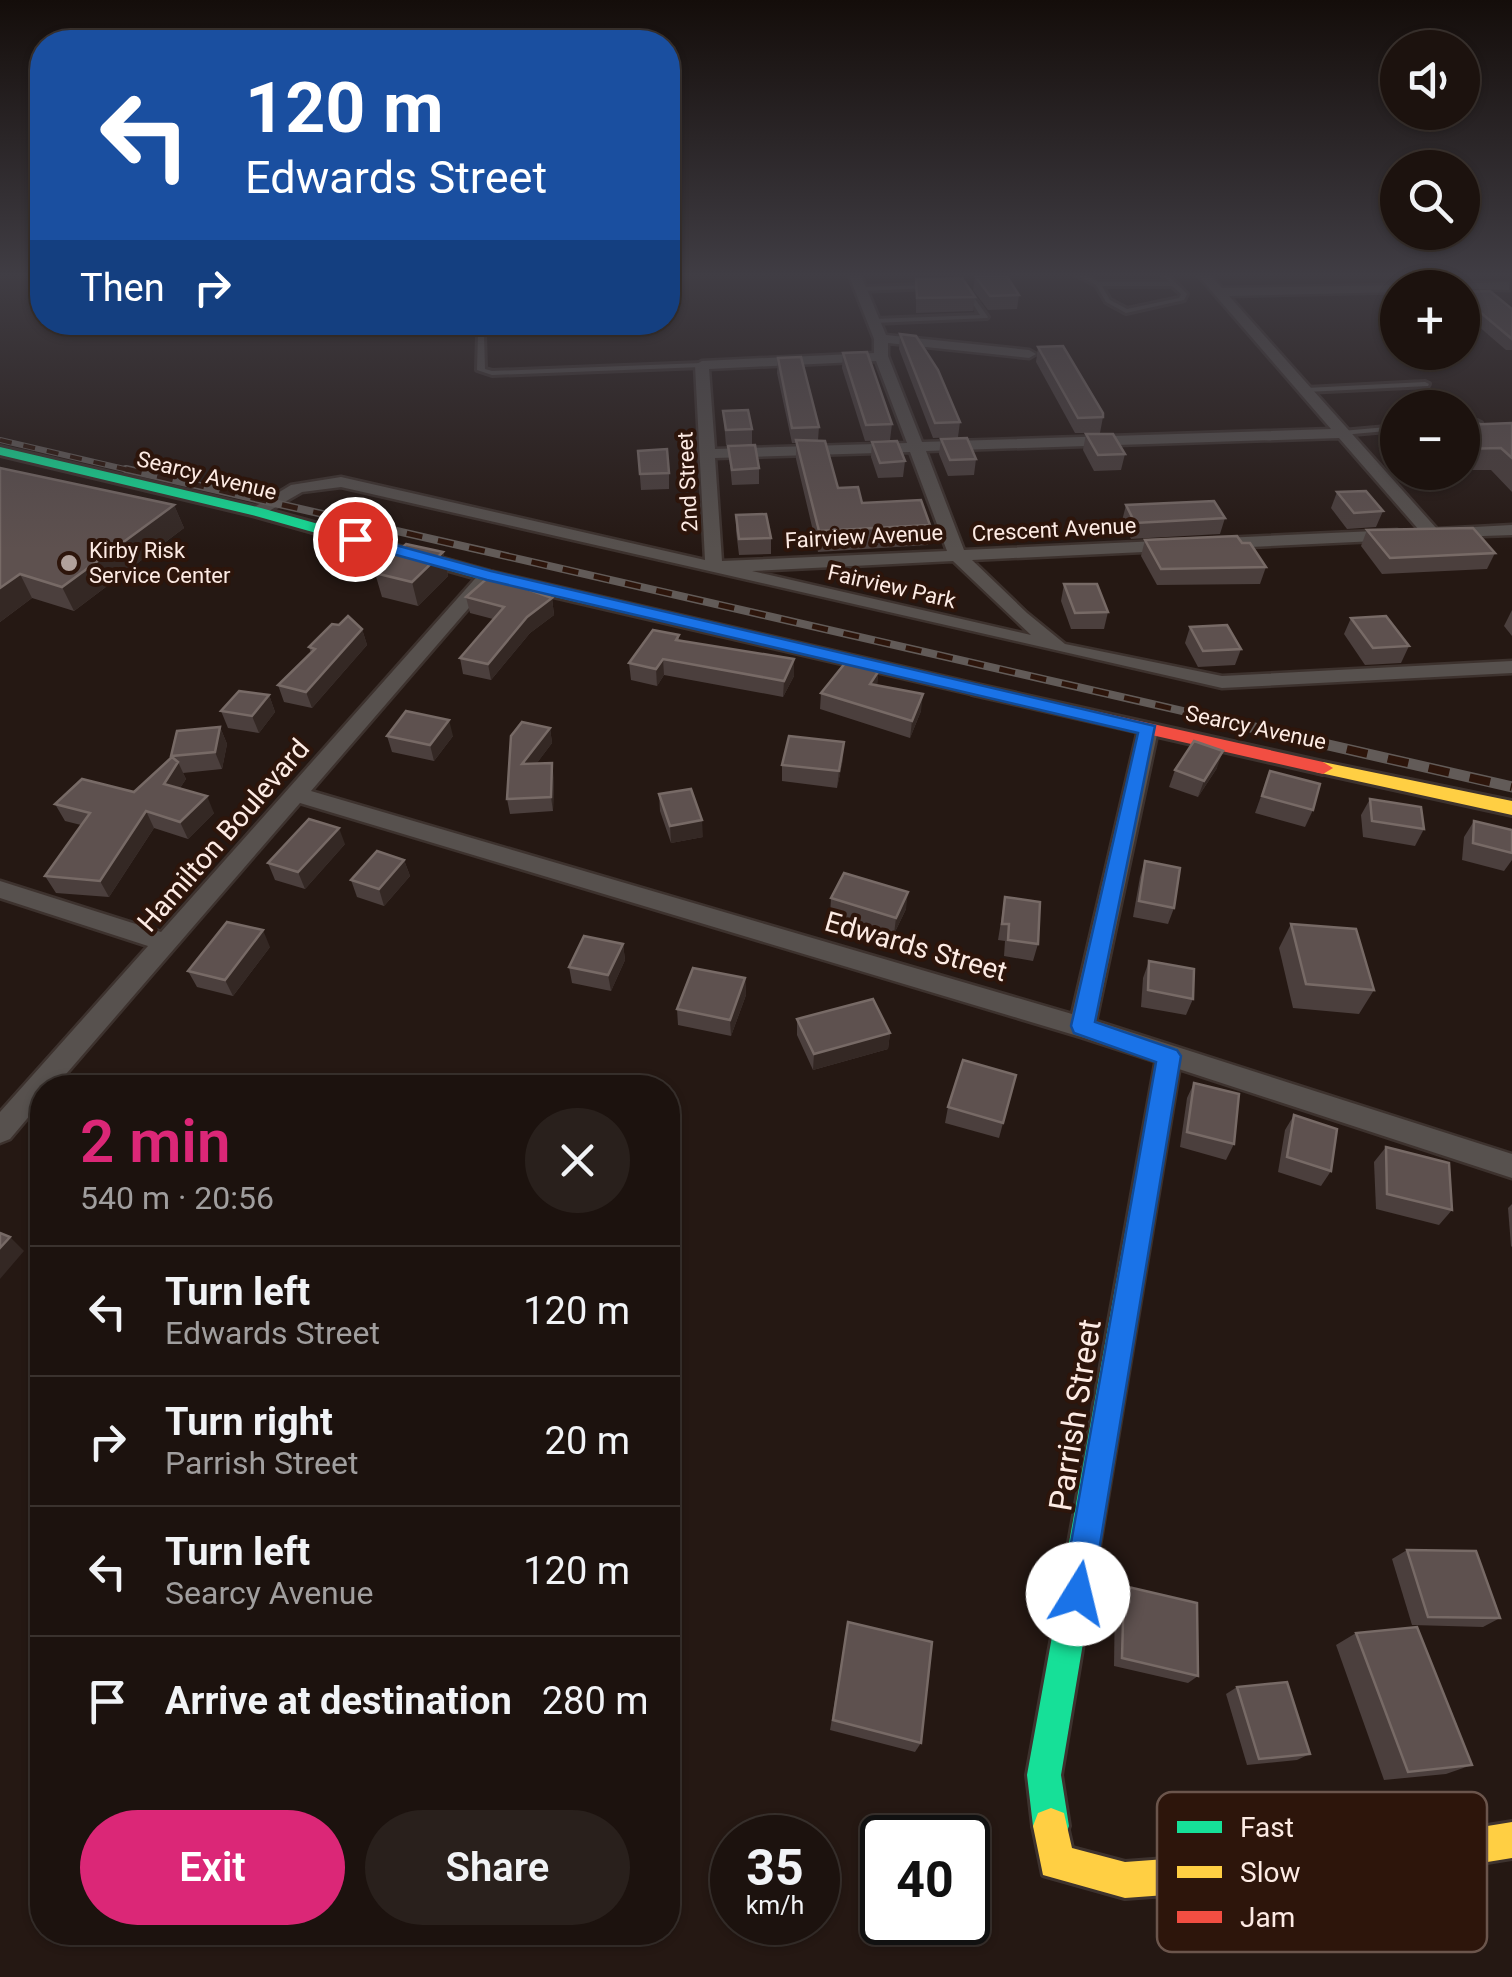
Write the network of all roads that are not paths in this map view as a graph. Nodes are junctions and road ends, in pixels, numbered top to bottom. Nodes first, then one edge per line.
1 (481, 365) edge
2 (709, 365) edge
3 (887, 365) edge
4 (1284, 365) edge
5 (702, 366) junction
6 (1424, 384) dead end
7 (1306, 390) junction
8 (1380, 430) edge
9 (1342, 433) junction
10 (915, 448) junction
11 (0, 451) edge
12 (708, 454) junction
13 (256, 511) junction
14 (1512, 530) edge
15 (1432, 534) junction
16 (958, 556) junction
17 (714, 567) junction
18 (487, 576) junction
19 (1059, 648) junction
20 (1512, 667) edge
21 (1148, 730) junction
22 (300, 795) junction
23 (1512, 808) edge
24 (0, 889) edge
25 (168, 943) junction
26 (1082, 1026) junction
27 (1169, 1056) junction
28 (51, 1075) edge
29 (30, 1098) edge
30 (0, 1132) edge
31 (1512, 1166) edge
32 (1512, 1840) edge
33 (1487, 1844) edge
34 (1157, 1878) edge

1 - 5 lane
2 - 5 street
3 - 10 street
4 - 7 street
5 - 12 street, 2nd Street
6 - 7 lane
7 - 9 street
8 - 9 lane
9 - 10 street
9 - 15 street
10 - 12 street
10 - 16 street
11 - 13 street, Searcy Avenue
12 - 17 street, 2nd Street
13 - 17 street, Fairview Avenue
13 - 18 street, Searcy Avenue
14 - 15 street, Crescent Avenue
15 - 16 street, Crescent Avenue
16 - 17 street, Fairview Avenue
16 - 19 street, Fairview Avenue
17 - 19 street, Fairview Park
18 - 21 street, Searcy Avenue
18 - 22 street, Hamilton Boulevard
19 - 20 street, Fairview Avenue
21 - 23 street, Searcy Avenue
21 - 26 street
22 - 25 street, Hamilton Boulevard
22 - 26 street, Edwards Street
24 - 25 street
25 - 28 street, Hamilton Boulevard
26 - 27 street, Edwards Street
27 - 31 street, Edwards Street
27 - 34 street, Parrish Street
29 - 30 street, Hamilton Boulevard
32 - 33 street, Parrish Street

